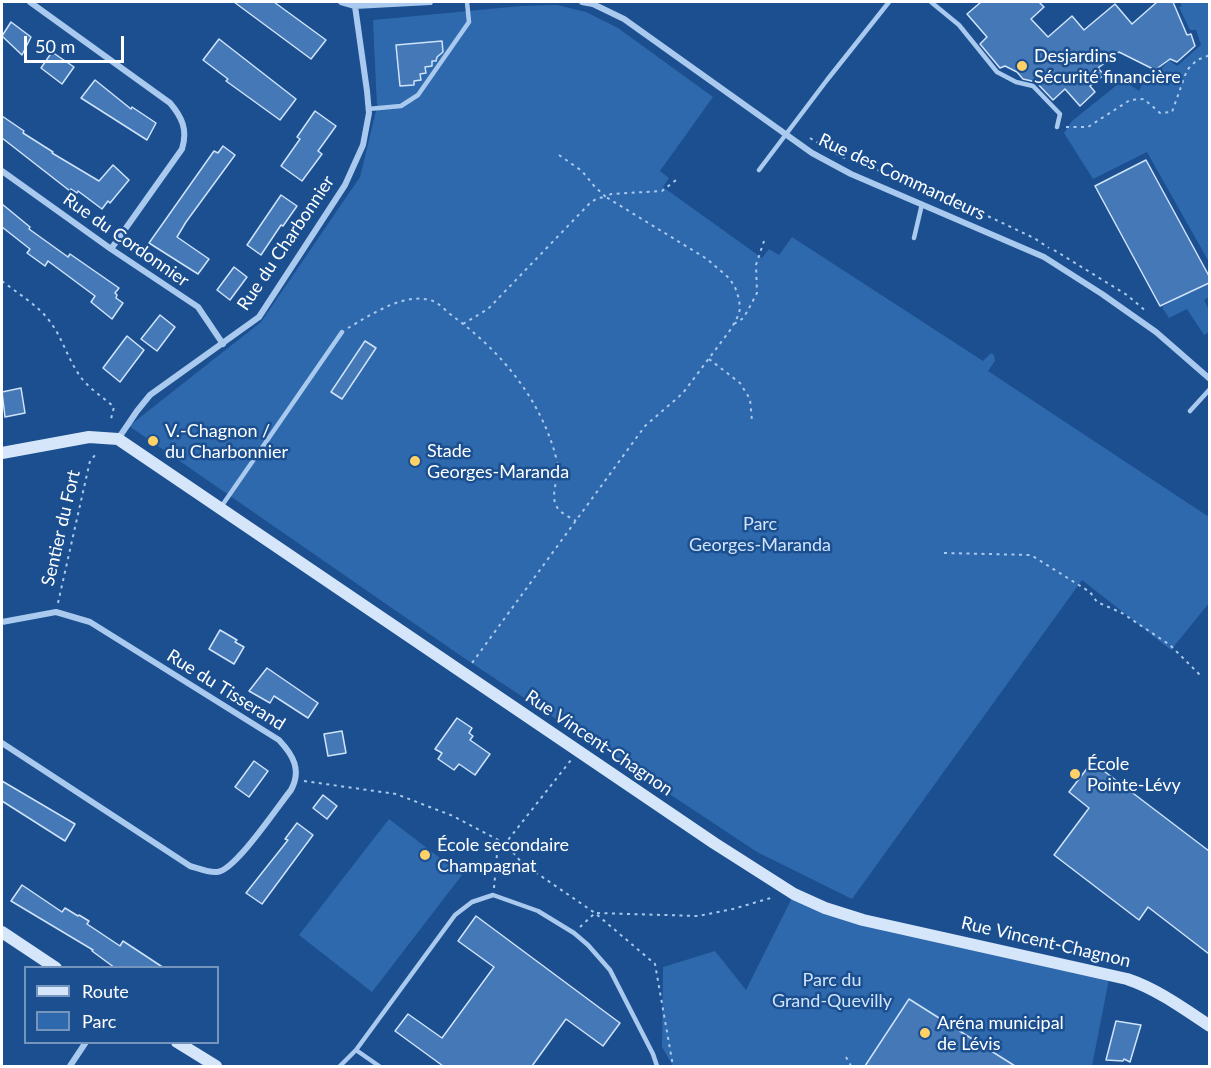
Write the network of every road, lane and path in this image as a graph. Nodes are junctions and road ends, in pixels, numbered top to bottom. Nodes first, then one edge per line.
1 (30, 2) edge
2 (341, 2) edge
3 (430, 2) edge
4 (467, 2) edge
5 (582, 2) edge
6 (890, 2) edge
7 (931, 2) edge
8 (355, 4) edge
9 (1209, 55) edge
10 (368, 109) junction
11 (792, 127) junction
12 (1058, 127) joint
13 (785, 135) junction
14 (559, 155) dead end
15 (759, 170) dead end
16 (2, 171) edge
17 (676, 180) dead end
18 (606, 197) junction
19 (922, 204) junction
20 (914, 238) dead end
21 (764, 241) dead end
22 (111, 249) junction
23 (2, 281) edge
24 (1152, 316) dead end
25 (463, 324) junction
26 (734, 324) junction
27 (342, 332) joint
28 (223, 344) junction
29 (709, 358) junction
30 (1209, 379) edge
31 (1209, 389) edge
32 (1190, 411) dead end
33 (111, 418) dead end
34 (752, 421) dead end
35 (118, 439) junction
36 (2, 453) edge
37 (97, 453) dead end
38 (221, 508) junction
39 (576, 521) junction
40 (944, 553) dead end
41 (56, 612) junction
42 (2, 622) edge
43 (466, 673) junction
44 (1200, 675) dead end
45 (2, 743) edge
46 (579, 751) junction
47 (296, 780) junction
48 (506, 844) junction
49 (794, 894) junction
50 (493, 895) junction
51 (595, 913) junction
52 (2, 932) edge
53 (574, 933) junction
54 (53, 966) edge
55 (1209, 1026) edge
56 (85, 1044) edge
57 (180, 1044) edge
58 (356, 1050) junction
59 (846, 1057) dead end
60 (70, 1066) edge
61 (216, 1066) edge
62 (340, 1066) edge
63 (379, 1066) edge
64 (657, 1066) edge
65 (673, 1066) edge
66 (851, 1066) edge

1 - 22 street
2 - 8 street
3 - 8 street
4 - 10 lane
5 - 13 street, Rue des Commandeurs
6 - 11 lane
7 - 12 lane
8 - 10 street, Rue du Charbonnier
9 - 12 path
10 - 28 street, Rue du Charbonnier
11 - 13 lane
11 - 24 path
13 - 15 lane
13 - 19 street, Rue des Commandeurs
14 - 18 path
16 - 22 street, Rue du Cordonnier
17 - 18 path
18 - 25 path
18 - 26 path
19 - 20 lane
19 - 30 street, Rue des Commandeurs
21 - 26 path
22 - 28 street, Rue du Cordonnier
23 - 33 path
25 - 27 path
25 - 39 path
26 - 29 path
27 - 38 lane
28 - 35 street, Rue du Charbonnier
29 - 34 path
29 - 39 path
31 - 32 lane
35 - 36 street
35 - 38 street, Rue Vincent-Chagnon
37 - 41 path, Sentier du Fort
38 - 43 street, Rue Vincent-Chagnon
39 - 43 path
40 - 44 path
41 - 42 street, Rue du Tisserand
41 - 47 street, Rue du Tisserand
43 - 46 street, Rue Vincent-Chagnon
45 - 47 street
46 - 48 path
46 - 49 street, Rue Vincent-Chagnon
47 - 48 path
48 - 50 path
48 - 51 path
49 - 51 path
49 - 55 street, Rue Vincent-Chagnon
50 - 53 lane
50 - 58 lane
51 - 53 path
51 - 65 path
52 - 54 street
53 - 64 lane
56 - 60 street
57 - 61 street
58 - 62 lane
58 - 63 lane
59 - 66 path

